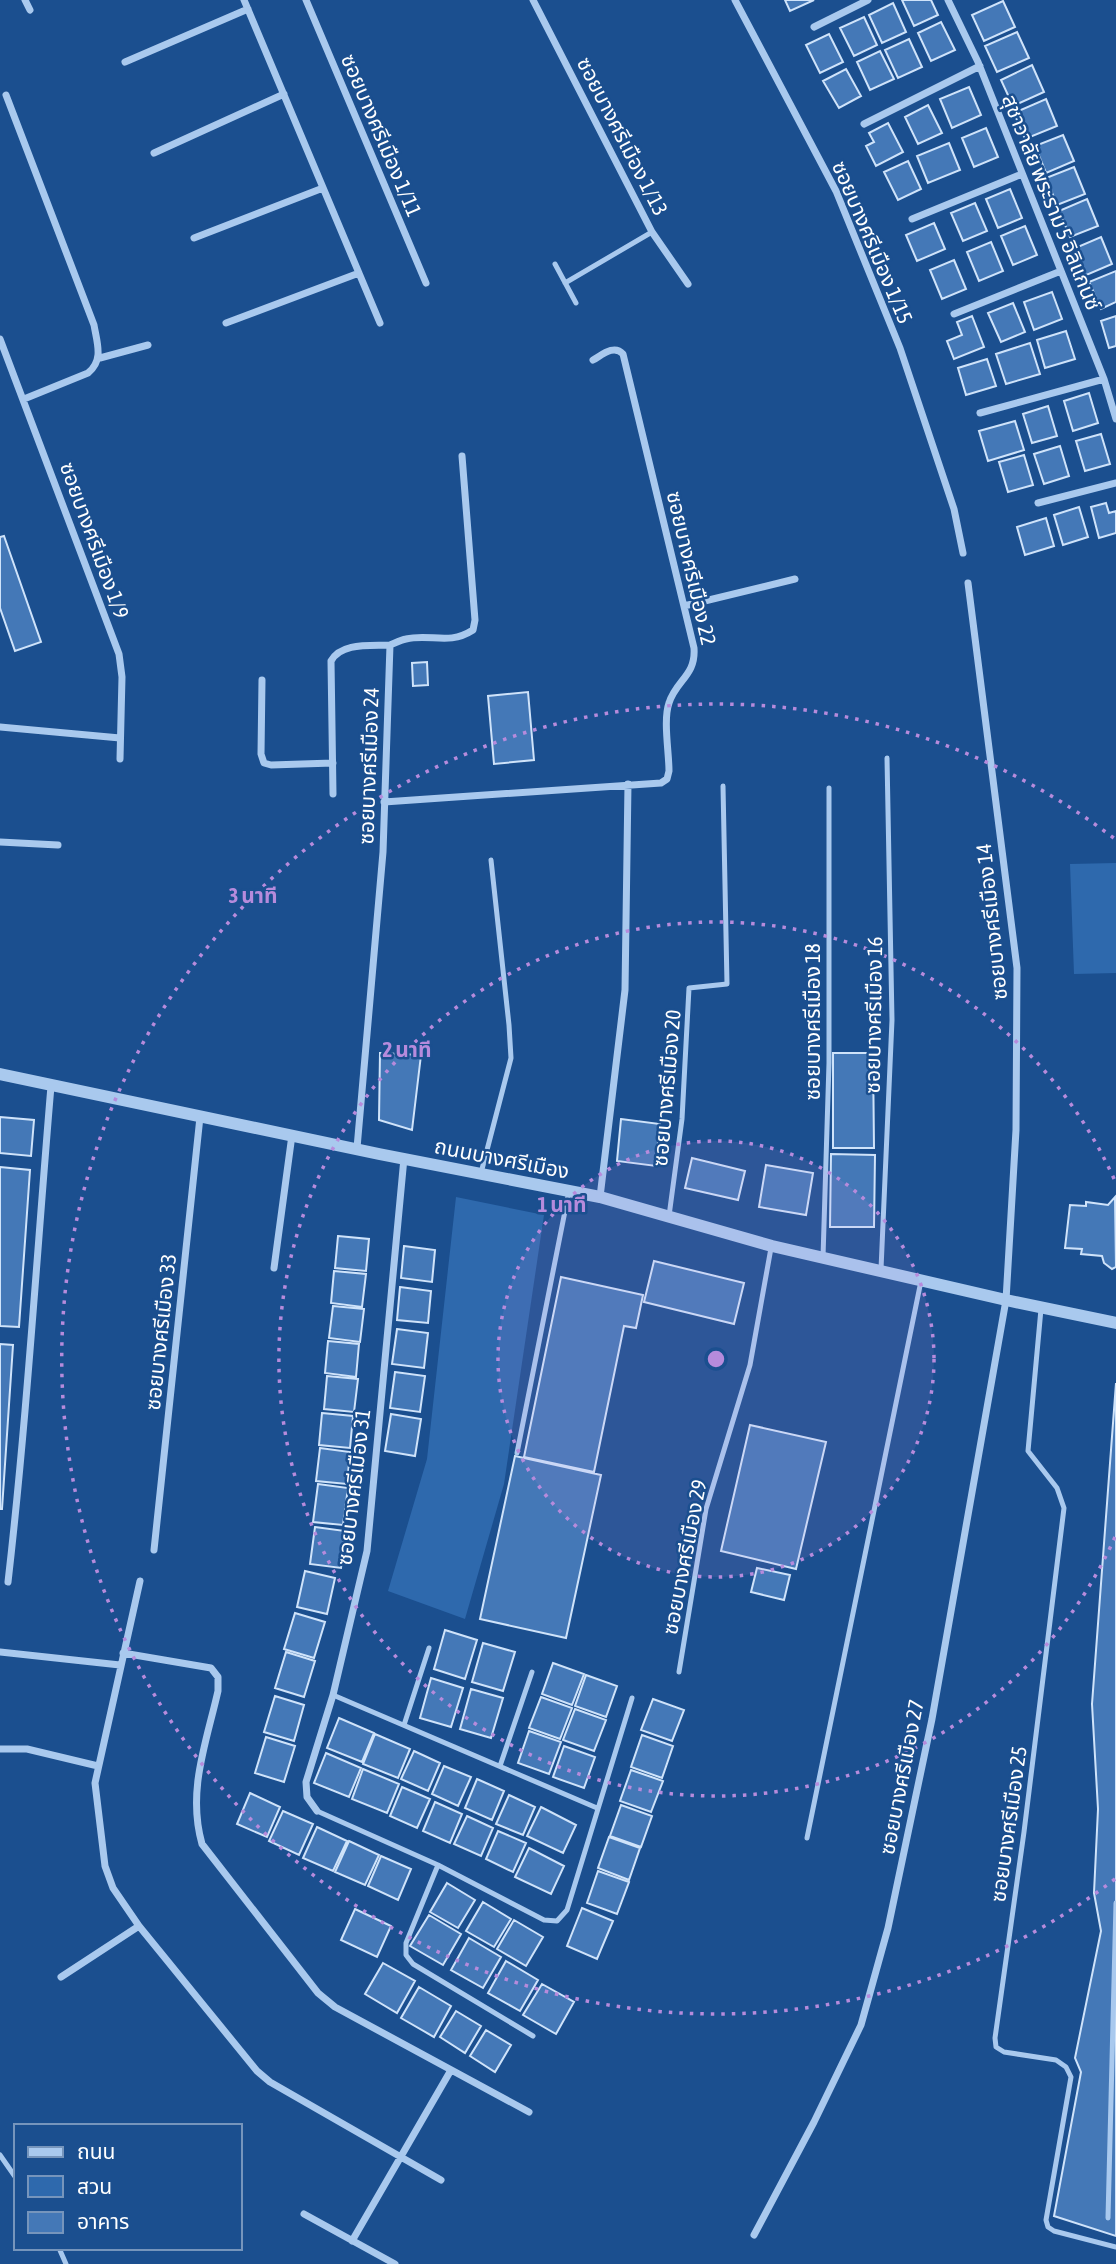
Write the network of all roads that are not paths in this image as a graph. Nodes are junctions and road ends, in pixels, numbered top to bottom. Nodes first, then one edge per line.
1 (25, 0) edge
2 (244, 0) edge
3 (306, 0) edge
4 (533, 0) edge
5 (735, 0) edge
6 (868, 0) edge
7 (948, 0) edge
8 (248, 9) junction
9 (30, 10) dead end
10 (814, 27) dead end
11 (125, 62) dead end
12 (979, 66) junction
13 (284, 94) junction
14 (6, 95) dead end
15 (864, 124) dead end
16 (154, 152) dead end
17 (1022, 174) junction
18 (323, 188) junction
19 (912, 219) dead end
20 (652, 232) junction
21 (194, 238) dead end
22 (555, 264) dead end
23 (1061, 271) junction
24 (359, 273) junction
25 (426, 283) dead end
26 (565, 283) junction
27 (688, 284) dead end
28 (576, 303) dead end
29 (954, 314) dead end
30 (226, 323) dead end
31 (380, 323) dead end
32 (0, 340) edge
33 (148, 345) dead end
34 (100, 358) junction
35 (593, 360) dead end
36 (1104, 379) junction
37 (24, 398) junction
38 (980, 413) dead end
39 (1116, 419) edge
40 (462, 456) dead end
41 (1116, 484) edge
42 (1038, 503) dead end
43 (964, 553) dead end
44 (795, 579) dead end
45 (968, 583) dead end
46 (684, 607) junction
47 (390, 645) junction
48 (262, 680) dead end
49 (0, 727) edge
50 (120, 738) junction
51 (887, 758) dead end
52 (120, 760) dead end
53 (333, 763) junction
54 (628, 784) junction
55 (723, 786) dead end
56 (829, 788) dead end
57 (333, 794) dead end
58 (384, 802) junction
59 (0, 842) edge
60 (58, 845) dead end
61 (491, 860) dead end
62 (0, 1074) edge
63 (51, 1086) junction
64 (200, 1117) junction
65 (292, 1135) junction
66 (357, 1148) junction
67 (404, 1158) junction
68 (481, 1173) junction
69 (569, 1191) junction
70 (600, 1197) junction
71 (669, 1216) junction
72 (772, 1245) junction
73 (823, 1257) junction
74 (274, 1268) dead end
75 (881, 1272) junction
76 (921, 1281) junction
77 (1006, 1300) junction
78 (1041, 1308) junction
79 (1116, 1323) edge
80 (517, 1452) dead end
81 (154, 1550) dead end
82 (140, 1581) dead end
83 (8, 1582) dead end
84 (429, 1648) dead end
85 (0, 1652) edge
86 (123, 1653) junction
87 (120, 1665) junction
88 (532, 1672) dead end
89 (678, 1672) dead end
90 (333, 1695) junction
91 (632, 1698) dead end
92 (404, 1725) junction
93 (0, 1749) edge
94 (99, 1766) junction
95 (500, 1766) junction
96 (597, 1808) junction
97 (317, 1811) joint
98 (807, 1838) dead end
99 (438, 1865) junction
100 (1116, 1903) edge
101 (139, 1926) junction
102 (61, 1977) dead end
103 (533, 2036) dead end
104 (451, 2070) junction
105 (529, 2112) dead end
106 (0, 2155) edge
107 (401, 2157) junction
108 (14, 2175) edge
109 (441, 2180) dead end
110 (304, 2214) dead end
111 (1108, 2217) dead end
112 (754, 2235) dead end
113 (352, 2241) junction
114 (1116, 2247) edge
115 (395, 2264) edge

1 - 9 street
2 - 8 street
3 - 25 street, ซอยบางศรีเมือง 1/11
4 - 20 street, ซอยบางศรีเมือง 1/13
5 - 43 street, ซอยบางศรีเมือง 1/15
6 - 10 street
7 - 12 street, สุชาวาลัย พระราม 5 อิลิแกนซ์
8 - 11 street
8 - 13 street
12 - 15 street
12 - 17 street, สุชาวาลัย พระราม 5 อิลิแกนซ์
13 - 16 street
13 - 18 street
14 - 34 street
17 - 19 street
17 - 23 street, สุชาวาลัย พระราม 5 อิลิแกนซ์
18 - 21 street
18 - 24 street
20 - 26 lane
20 - 27 street, ซอยบางศรีเมือง 1/13
22 - 26 lane
23 - 29 street
23 - 36 street, สุชาวาลัย พระราม 5 อิลิแกนซ์
24 - 30 street
24 - 31 street
26 - 28 lane
32 - 37 street, ซอยบางศรีเมือง 1/9
33 - 34 street
34 - 37 street
35 - 46 street, ซอยบางศรีเมือง 22
36 - 38 street
36 - 39 street, สุชาวาลัย พระราม 5 อิลิแกนซ์
37 - 50 street, ซอยบางศรีเมือง 1/9
40 - 47 street
41 - 42 street
44 - 46 street
45 - 77 street, ซอยบางศรีเมือง 14
46 - 54 street, ซอยบางศรีเมือง 22
47 - 53 street
47 - 58 street, ซอยบางศรีเมือง 24
48 - 53 street
49 - 50 street
50 - 52 street, ซอยบางศรีเมือง 1/9
51 - 75 lane, ซอยบางศรีเมือง 16
53 - 57 street
54 - 58 street, ซอยบางศรีเมือง 22
54 - 70 street
55 - 71 lane, ซอยบางศรีเมือง 20
56 - 73 lane, ซอยบางศรีเมือง 18
58 - 66 street, ซอยบางศรีเมือง 24
59 - 60 street
61 - 68 lane
62 - 63 street, ถนนบางศรีเมือง
63 - 64 street, ถนนบางศรีเมือง
63 - 83 street
64 - 65 street, ถนนบางศรีเมือง
64 - 81 street, ซอยบางศรีเมือง 33
65 - 66 street, ถนนบางศรีเมือง
65 - 74 street
66 - 67 street, ถนนบางศรีเมือง
67 - 68 street, ถนนบางศรีเมือง
67 - 90 street, ซอยบางศรีเมือง 31
68 - 69 street, ถนนบางศรีเมือง
69 - 70 street, ถนนบางศรีเมือง
69 - 80 lane
70 - 71 street, ถนนบางศรีเมือง
71 - 72 street, ถนนบางศรีเมือง
72 - 73 street, ถนนบางศรีเมือง
72 - 89 lane, ซอยบางศรีเมือง 29
73 - 75 street, ถนนบางศรีเมือง
75 - 76 street, ถนนบางศรีเมือง
76 - 77 street, ถนนบางศรีเมือง
76 - 98 lane
77 - 78 street, ถนนบางศรีเมือง
77 - 112 street, ซอยบางศรีเมือง 27
78 - 79 street, ถนนบางศรีเมือง
78 - 114 lane, ซอยบางศรีเมือง 25
82 - 86 street
84 - 92 lane
85 - 87 street
86 - 87 street
86 - 104 street
87 - 94 street
88 - 95 lane
90 - 92 lane
90 - 97 street, ซอยบางศรีเมือง 31
91 - 96 lane
92 - 95 lane
93 - 94 street
94 - 101 street
95 - 96 lane
96 - 99 lane
97 - 99 lane
99 - 103 lane
100 - 111 lane
101 - 102 street
101 - 107 street
104 - 105 street
104 - 107 street
106 - 108 lane
107 - 109 street
107 - 113 street
110 - 113 street
113 - 115 street

